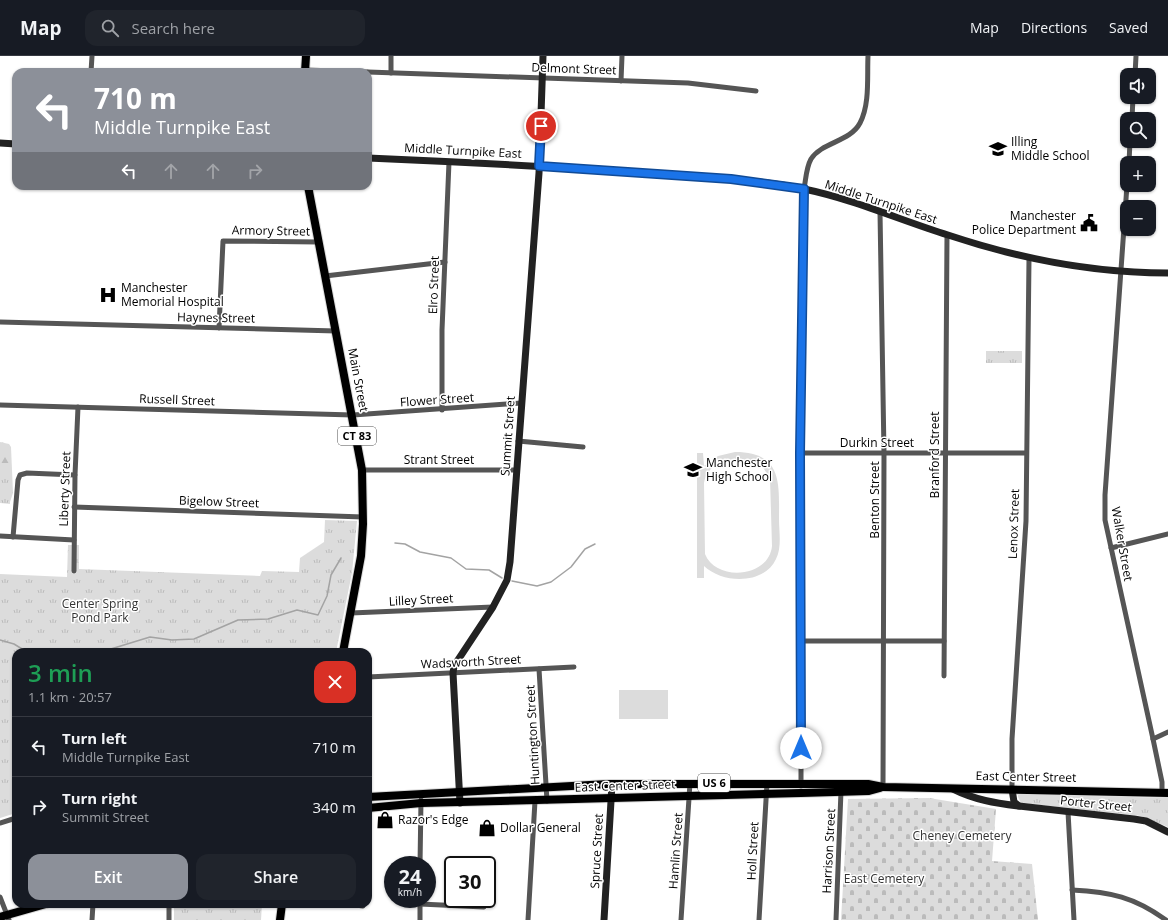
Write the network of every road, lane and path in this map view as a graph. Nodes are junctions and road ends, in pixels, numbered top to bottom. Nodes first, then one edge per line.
1 (92, 56) edge
2 (306, 56) edge
3 (391, 56) edge
4 (543, 56) edge
5 (622, 56) edge
6 (868, 56) edge
7 (1136, 56) edge
8 (91, 68) edge
9 (305, 68) edge
10 (1135, 68) edge
11 (372, 72) edge
12 (391, 73) junction
13 (543, 77) junction
14 (621, 81) junction
15 (756, 91) dead end
16 (0, 143) edge
17 (12, 144) edge
18 (372, 158) edge
19 (449, 162) junction
20 (539, 166) junction
21 (804, 189) junction
22 (309, 190) edge
23 (1127, 192) edge
24 (880, 212) junction
25 (947, 235) junction
26 (318, 242) junction
27 (1029, 259) junction
28 (445, 262) junction
29 (1121, 272) junction
30 (1168, 273) edge
31 (325, 276) junction
32 (0, 322) edge
33 (219, 328) junction
34 (336, 331) junction
35 (521, 403) junction
36 (0, 404) edge
37 (78, 407) junction
38 (442, 410) junction
39 (353, 415) junction
40 (518, 442) junction
41 (583, 447) dead end
42 (800, 453) junction
43 (884, 453) junction
44 (1026, 453) junction
45 (945, 454) junction
46 (362, 470) junction
47 (516, 470) junction
48 (75, 475) junction
49 (74, 507) junction
50 (363, 516) junction
51 (1168, 534) edge
52 (0, 536) edge
53 (13, 537) junction
54 (74, 540) junction
55 (1111, 548) junction
56 (74, 571) dead end
57 (492, 607) junction
58 (351, 613) junction
59 (802, 641) junction
60 (944, 641) junction
61 (885, 642) junction
62 (343, 648) edge
63 (574, 667) dead end
64 (539, 669) junction
65 (453, 673) junction
66 (944, 676) dead end
67 (372, 678) edge
68 (1168, 732) edge
69 (1153, 739) junction
70 (690, 783) junction
71 (767, 783) junction
72 (801, 783) junction
73 (612, 784) junction
74 (546, 786) junction
75 (883, 787) junction
76 (842, 788) junction
77 (951, 788) junction
78 (1012, 789) junction
79 (459, 791) junction
80 (421, 793) junction
81 (801, 793) junction
82 (1165, 793) edge
83 (766, 794) junction
84 (689, 796) junction
85 (372, 797) edge
86 (611, 799) junction
87 (535, 801) junction
88 (547, 801) junction
89 (460, 803) junction
90 (421, 804) junction
91 (1019, 806) junction
92 (372, 808) edge
93 (1068, 812) junction
94 (12, 819) edge
95 (0, 823) edge
96 (1168, 832) edge
97 (420, 856) edge
98 (1072, 890) junction
99 (0, 898) edge
100 (34, 908) edge
101 (93, 908) edge
102 (169, 908) edge
103 (282, 908) edge
104 (420, 908) edge
105 (5, 918) edge
106 (92, 920) edge
107 (169, 920) edge
108 (280, 920) edge
109 (420, 920) edge
110 (528, 920) edge
111 (604, 920) edge
112 (681, 920) edge
113 (759, 920) edge
114 (836, 920) edge
115 (1074, 920) edge
116 (1166, 920) edge

1 - 8 street
2 - 9 main road
3 - 12 street
4 - 13 street, Summit Street
5 - 14 street
6 - 21 street
7 - 10 street
11 - 12 street, Delmont Street
12 - 13 street, Delmont Street
13 - 14 street, Delmont Street
13 - 20 street, Summit Street
14 - 15 street, Delmont Street
16 - 17 street
18 - 19 street, Middle Turnpike East
19 - 20 street, Middle Turnpike East
19 - 28 street, Elro Street
20 - 21 street, Middle Turnpike East
20 - 35 street, Summit Street
21 - 24 street, Middle Turnpike East
21 - 42 street
22 - 26 main road, Main Street / CT 83
23 - 29 street, Walker Street
24 - 25 street, Middle Turnpike East
24 - 43 street, Benton Street
25 - 27 street, Middle Turnpike East
25 - 45 street, Branford Street
26 - 31 main road, Main Street / CT 83
26 - 33 street, Armory Street
27 - 29 street, Middle Turnpike East
27 - 44 street, Lenox Street
28 - 31 street
28 - 38 street, Elro Street
29 - 30 street, Middle Turnpike East
29 - 55 street, Walker Street
31 - 34 main road, Main Street / CT 83
32 - 33 street, Haynes Street
33 - 34 street, Haynes Street
34 - 39 main road, Main Street / CT 83
35 - 38 street, Flower Street
35 - 40 street, Summit Street
36 - 37 street, Russell Street
37 - 39 street, Russell Street
37 - 48 street, Liberty Street
38 - 39 street, Flower Street
39 - 46 main road, Main Street / CT 83
40 - 41 street
40 - 47 street, Summit Street
42 - 43 street, Durkin Street
42 - 59 street
43 - 45 street, Durkin Street
43 - 61 street, Benton Street
44 - 45 street, Durkin Street
44 - 78 street, Lenox Street
45 - 60 street, Branford Street
46 - 47 street, Strant Street
46 - 50 main road, Main Street / CT 83
47 - 57 street, Summit Street
48 - 49 street, Liberty Street
48 - 53 street
49 - 50 street, Bigelow Street
49 - 54 street, Liberty Street
50 - 58 main road, Main Street / CT 83
51 - 55 street
52 - 53 street
53 - 54 street
54 - 56 street, Liberty Street
55 - 69 street, Walker Street
57 - 58 street, Lilley Street
57 - 65 street, Summit Street
58 - 62 main road, Main Street / CT 83
59 - 61 street
59 - 72 street
60 - 61 street
60 - 66 street, Branford Street
61 - 75 street, Benton Street
63 - 64 street, Wadsworth Street
64 - 65 street, Wadsworth Street
64 - 74 street, Huntington Street
65 - 67 street, Wadsworth Street
65 - 79 street, Summit Street
68 - 69 street
69 - 82 street, Walker Street
70 - 71 main road, East Center Street / US 6
70 - 73 main road, East Center Street / US 6
70 - 84 street, Hamlin Street
71 - 72 main road, East Center Street / US 6
71 - 83 street, Holl Street
72 - 76 main road, East Center Street / US 6
72 - 81 street
73 - 74 main road, East Center Street / US 6
73 - 86 street, Spruce Street
74 - 79 main road, East Center Street / US 6
74 - 88 street, Huntington Street
75 - 76 main road, East Center Street / US 6
75 - 77 main road, East Center Street / US 6
76 - 81 main road, East Center Street / US 6
76 - 114 street, Harrison Street
77 - 78 main road, East Center Street / US 6
77 - 91 street, Porter Street
78 - 82 main road, East Center Street / US 6
78 - 91 street
79 - 80 main road, East Center Street / US 6
79 - 89 street, Summit Street
80 - 85 main road, East Center Street / US 6
80 - 90 street
81 - 83 main road, East Center Street / US 6
83 - 84 main road, East Center Street / US 6
83 - 113 street, Holl Street
84 - 86 main road, East Center Street / US 6
84 - 112 street, Hamlin Street
86 - 88 main road, East Center Street / US 6
86 - 111 street, Spruce Street
87 - 88 main road, East Center Street / US 6
87 - 89 main road, East Center Street / US 6
87 - 110 street
89 - 90 main road, East Center Street / US 6
90 - 92 main road, East Center Street / US 6
90 - 97 street
91 - 93 street, Porter Street
93 - 96 street, Porter Street
93 - 98 street
94 - 95 street
98 - 115 street
98 - 116 street
99 - 105 street
100 - 105 main road
101 - 106 street
102 - 107 street
103 - 108 main road
104 - 109 street

